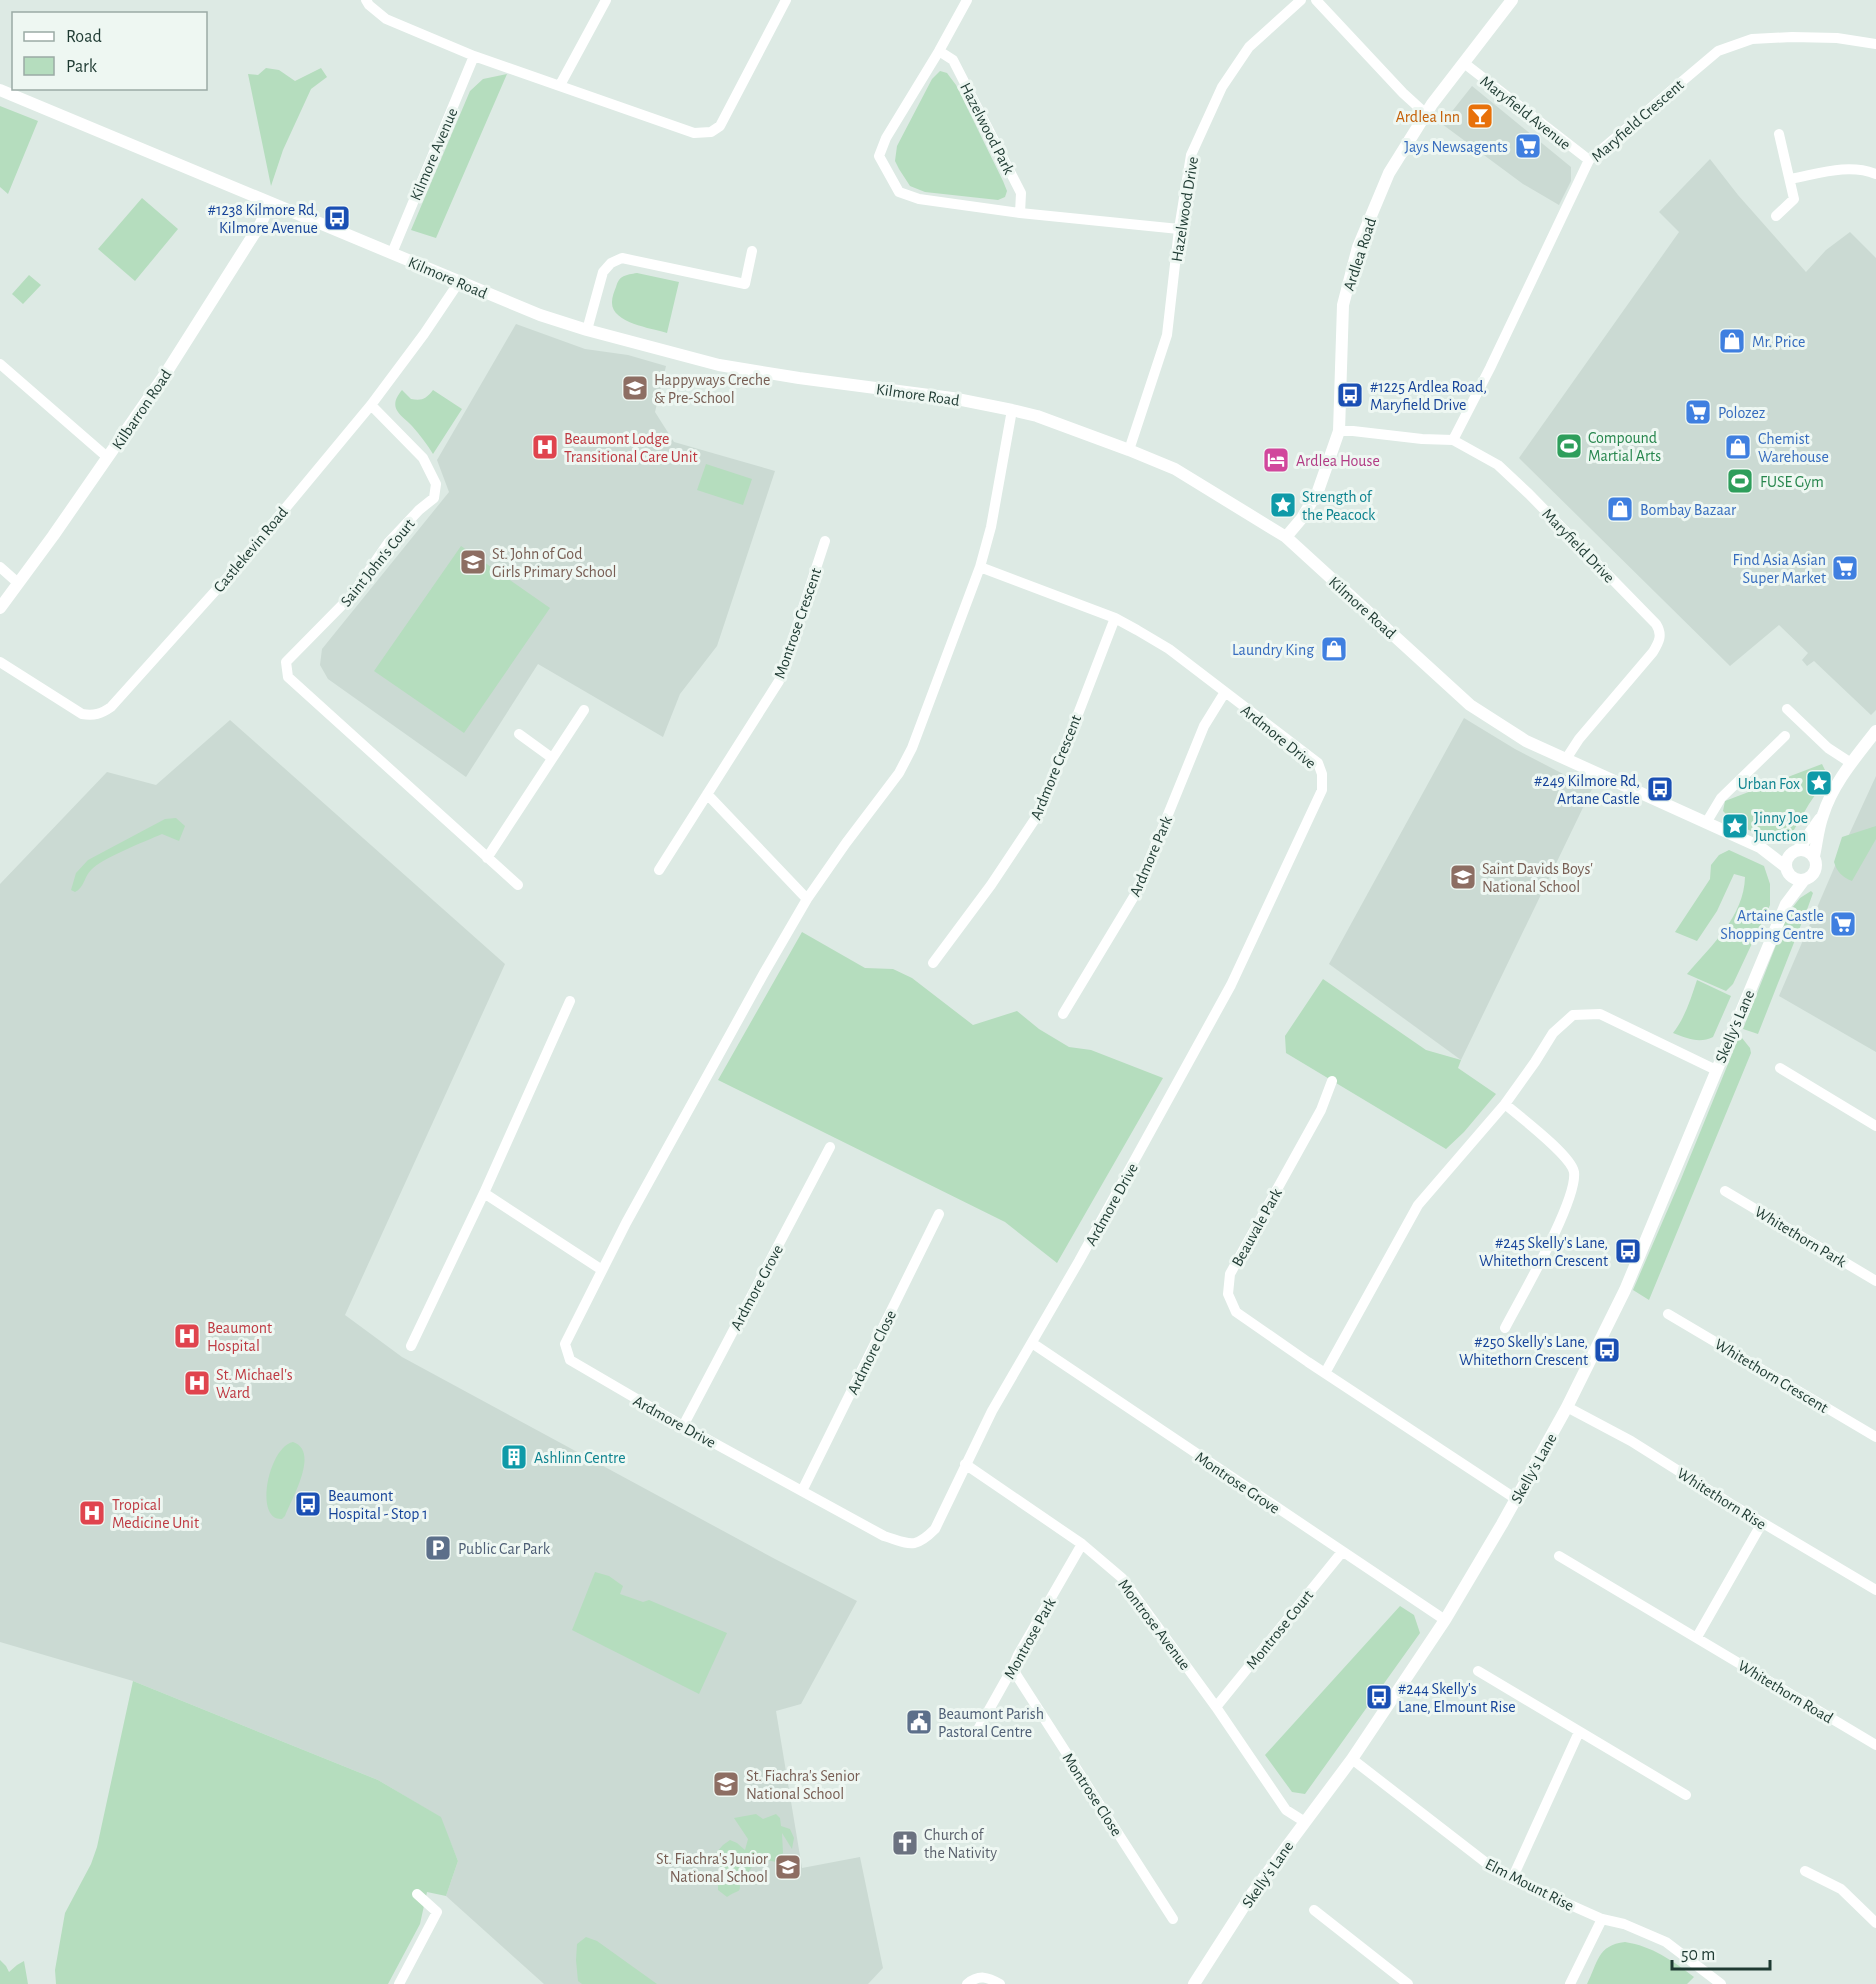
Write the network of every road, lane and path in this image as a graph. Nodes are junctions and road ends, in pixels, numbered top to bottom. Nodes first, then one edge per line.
1 (366, 0) edge
2 (606, 0) edge
3 (786, 0) edge
4 (967, 0) edge
5 (1300, 0) edge
6 (1316, 0) edge
7 (1512, 0) edge
8 (1876, 44) edge
9 (939, 51) junction
10 (474, 56) junction
11 (1464, 63) junction
12 (560, 85) junction
13 (0, 90) edge
14 (1426, 114) junction
15 (1779, 134) dead end
16 (1589, 160) junction
17 (1876, 174) edge
18 (1790, 179) junction
19 (270, 203) junction
20 (1020, 213) junction
21 (1776, 216) dead end
22 (1179, 229) junction
23 (752, 251) dead end
24 (392, 253) junction
25 (459, 282) junction
26 (587, 330) junction
27 (0, 364) edge
28 (371, 405) junction
29 (1012, 410) junction
30 (1339, 431) junction
31 (1452, 440) junction
32 (1129, 450) junction
33 (107, 457) junction
34 (1286, 537) junction
35 (825, 541) dead end
36 (0, 567) edge
37 (980, 567) junction
38 (18, 583) junction
39 (0, 608) edge
40 (1115, 618) junction
41 (0, 662) edge
42 (1225, 692) junction
43 (1787, 708) dead end
44 (584, 710) dead end
45 (1876, 731) edge
46 (519, 734) dead end
47 (1785, 736) dead end
48 (552, 758) junction
49 (1566, 759) junction
50 (1851, 763) junction
51 (708, 794) junction
52 (1822, 816) junction
53 (1706, 823) junction
54 (1760, 847) junction
55 (1796, 850) junction
56 (1814, 856) junction
57 (487, 858) junction
58 (1786, 869) junction
59 (659, 870) dead end
60 (1804, 880) junction
61 (518, 885) dead end
62 (807, 899) junction
63 (1786, 904) junction
64 (933, 963) dead end
65 (570, 1001) dead end
66 (1063, 1014) dead end
67 (1780, 1068) dead end
68 (1716, 1070) junction
69 (1332, 1081) dead end
70 (1505, 1104) junction
71 (1876, 1126) edge
72 (830, 1147) dead end
73 (1725, 1191) dead end
74 (484, 1193) junction
75 (939, 1214) dead end
76 (602, 1270) junction
77 (1876, 1281) edge
78 (1668, 1314) dead end
79 (1505, 1328) dead end
80 (1032, 1343) junction
81 (411, 1346) dead end
82 (1325, 1373) junction
83 (1567, 1407) junction
84 (683, 1426) junction
85 (1876, 1437) edge
86 (965, 1464) junction
87 (802, 1491) junction
88 (1516, 1499) junction
89 (1762, 1523) junction
90 (1082, 1544) junction
91 (1342, 1552) junction
92 (1559, 1556) dead end
93 (1876, 1590) edge
94 (1445, 1620) junction
95 (1697, 1637) junction
96 (1013, 1667) junction
97 (1478, 1671) dead end
98 (1216, 1707) junction
99 (1579, 1732) junction
100 (976, 1733) dead end
101 (1876, 1745) edge
102 (1352, 1759) junction
103 (1686, 1795) dead end
104 (1305, 1821) junction
105 (1805, 1871) dead end
106 (1512, 1879) junction
107 (417, 1894) dead end
108 (1314, 1910) dead end
109 (1173, 1919) dead end
110 (1602, 1919) junction
111 (1876, 1923) edge
112 (399, 1984) edge
113 (967, 1984) edge
114 (1000, 1984) edge
115 (1194, 1984) edge
116 (1408, 1984) edge
117 (1570, 1984) edge
118 (1721, 1984) edge

1 - 10 street
2 - 12 street
3 - 12 street
4 - 9 street
5 - 22 street, Hazelwood Drive
6 - 14 street
7 - 11 street, Ardlea Road
8 - 16 street, Maryfield Crescent
9 - 20 street, Hazelwood Park
9 - 20 street
10 - 12 street
10 - 24 street, Kilmore Avenue
11 - 14 street, Ardlea Road
11 - 16 street, Maryfield Avenue
13 - 19 street, Kilmore Road
14 - 30 street, Ardlea Road
15 - 18 street
16 - 31 street, Maryfield Crescent
17 - 18 street
18 - 21 street
19 - 24 street, Kilmore Road
19 - 33 street, Kilbarron Road
20 - 22 street
22 - 32 street, Hazelwood Drive
23 - 26 street
24 - 25 street, Kilmore Road
25 - 26 street, Kilmore Road
25 - 28 street, Castlekevin Road
26 - 29 street, Kilmore Road
27 - 33 street
28 - 41 street, Castlekevin Road
28 - 57 street, Saint John's Court
29 - 32 street, Kilmore Road
29 - 37 street, Ardmore Drive
30 - 31 street, Maryfield Drive
30 - 34 street, Ardlea Road
31 - 49 street, Maryfield Drive
32 - 34 street, Kilmore Road
33 - 38 street, Kilbarron Road
34 - 49 street, Kilmore Road
35 - 51 street, Montrose Crescent
36 - 38 street
37 - 40 street, Ardmore Drive
37 - 62 street, Ardmore Drive
38 - 39 street, Kilbarron Road
40 - 42 street, Ardmore Drive
40 - 64 street, Ardmore Crescent
42 - 66 street, Ardmore Park
42 - 80 street, Ardmore Drive
43 - 50 street
44 - 48 street
45 - 50 street
46 - 48 street
47 - 53 street
48 - 57 street
49 - 53 street, Kilmore Road
50 - 52 street
51 - 59 street, Montrose Crescent
51 - 62 street
52 - 55 street
52 - 56 street
53 - 54 street, Kilmore Road
54 - 55 street, Kilmore Road
54 - 58 street, Kilmore Road
55 - 56 street
55 - 58 street
56 - 60 street
57 - 61 street, Saint John's Court
58 - 60 street
58 - 63 street, Skelly's Lane
60 - 63 street, Skelly's Lane
62 - 76 street, Ardmore Drive
63 - 68 street, Skelly's Lane
65 - 74 street
67 - 71 street
68 - 70 street
68 - 83 street, Skelly's Lane
69 - 82 street, Beauvale Park
70 - 79 street
70 - 82 street
72 - 84 street, Ardmore Grove
73 - 77 street, Whitethorn Park
74 - 76 street
74 - 81 street
75 - 87 street, Ardmore Close
76 - 84 street, Ardmore Drive
78 - 85 street, Whitethorn Crescent
80 - 86 street, Ardmore Drive
80 - 91 street, Montrose Grove
82 - 88 street, Beauvale Park
83 - 88 street, Skelly's Lane
83 - 89 street, Whitethorn Rise
84 - 87 street, Ardmore Drive
86 - 87 street, Ardmore Drive
86 - 90 street, Montrose Avenue
88 - 94 street, Skelly's Lane
89 - 93 street, Whitethorn Rise
89 - 95 street
90 - 96 street, Montrose Park
90 - 98 street, Montrose Avenue
91 - 94 street, Montrose Grove
91 - 98 street, Montrose Court
92 - 95 street, Whitethorn Road
94 - 102 street, Skelly's Lane
95 - 101 street, Whitethorn Road
96 - 100 street, Montrose Park
96 - 109 street, Montrose Close
97 - 99 street
98 - 104 street, Montrose Avenue
99 - 103 street
99 - 106 street
102 - 104 street, Skelly's Lane
102 - 106 street, Elm Mount Rise
104 - 115 street, Skelly's Lane
105 - 111 street
106 - 110 street, Elm Mount Rise
107 - 112 street
108 - 116 street
110 - 117 street
110 - 118 street, Elm Mount Rise
113 - 114 street

